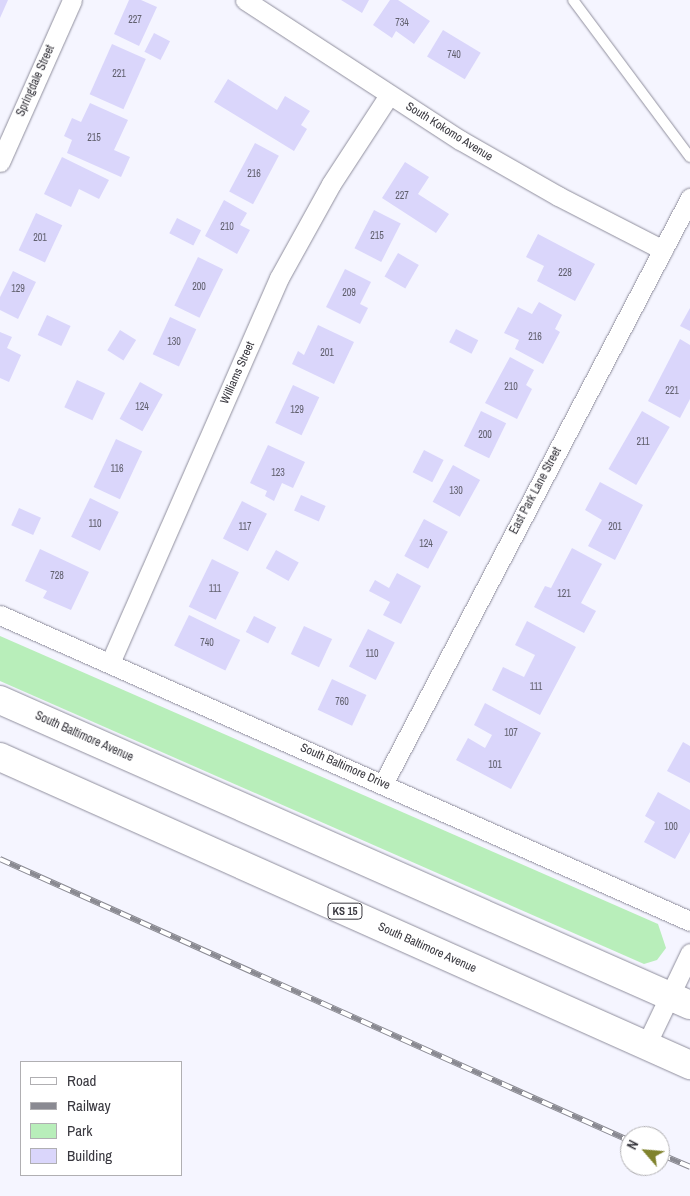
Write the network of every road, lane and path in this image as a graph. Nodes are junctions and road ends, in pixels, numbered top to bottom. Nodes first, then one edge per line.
1 (72, 0) edge
2 (245, 0) edge
3 (573, 0) edge
4 (389, 94) junction
5 (690, 157) edge
6 (0, 162) edge
7 (690, 198) edge
8 (662, 250) junction
9 (0, 615) edge
10 (110, 664) junction
11 (0, 700) edge
12 (0, 758) edge
13 (383, 784) junction
14 (690, 921) edge
15 (690, 953) edge
16 (679, 1000) edge
17 (646, 1045) junction
18 (690, 1065) edge

1 - 6 street, Springdale Street
2 - 4 street, South Kokomo Avenue
3 - 5 lane
4 - 8 street, South Kokomo Avenue
4 - 10 street, Williams Street
7 - 8 street, East Park Lane Street
8 - 13 street, East Park Lane Street
9 - 10 street, South Baltimore Drive
10 - 13 street, South Baltimore Drive
11 - 16 main road, South Baltimore Avenue
12 - 17 main road, South Baltimore Avenue / KS 15
13 - 14 street, South Baltimore Drive
15 - 16 street
16 - 17 street
17 - 18 main road, South Baltimore Avenue / KS 15

